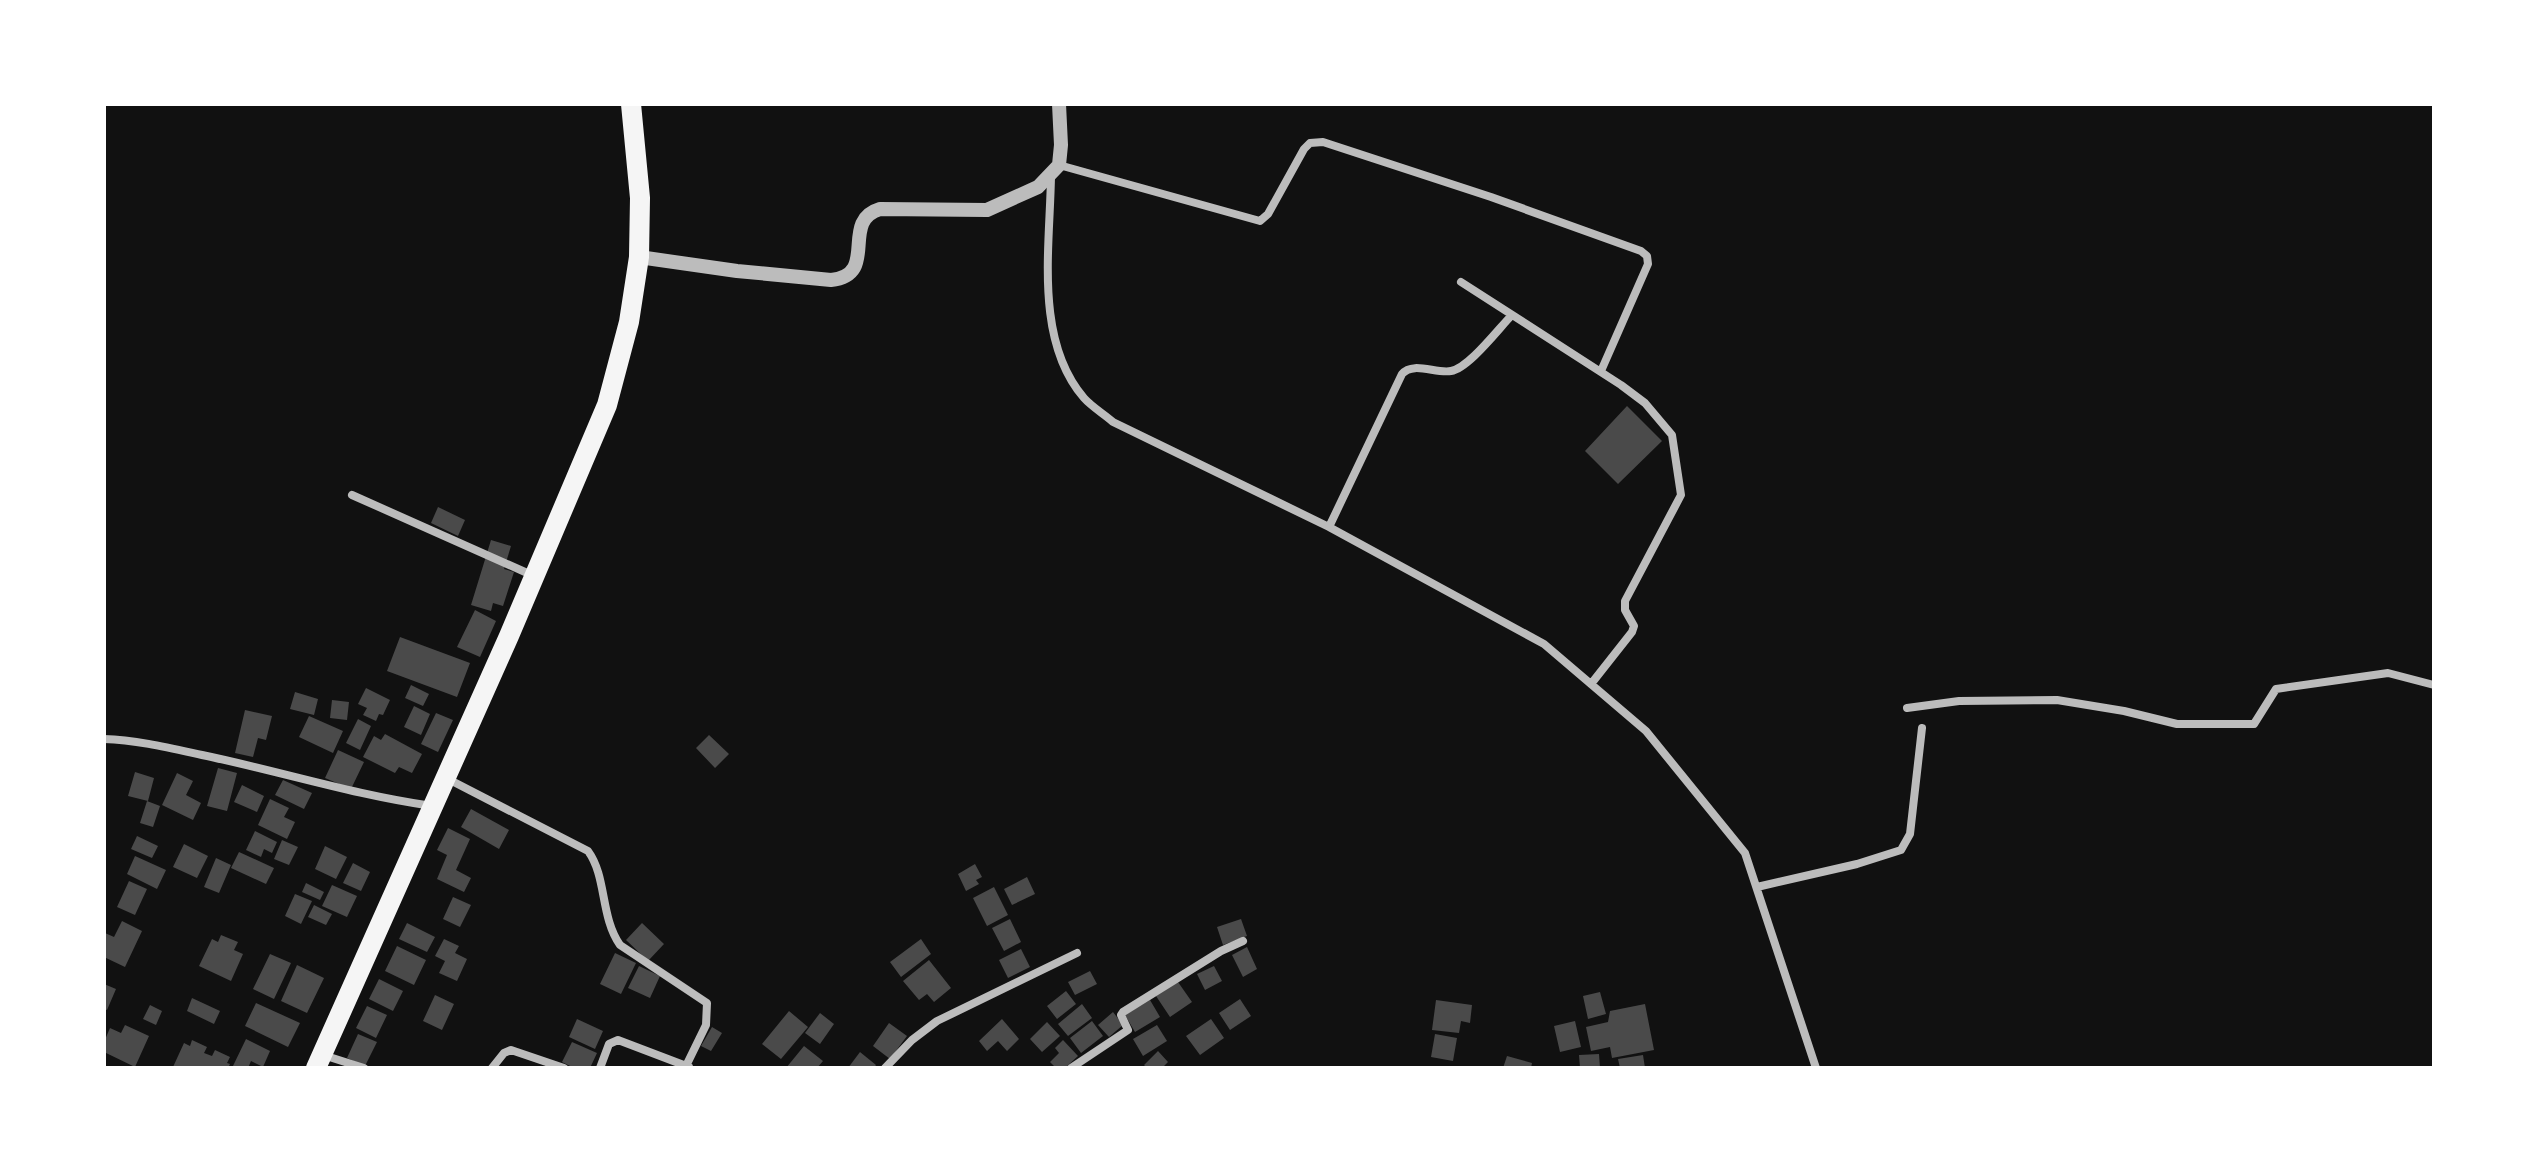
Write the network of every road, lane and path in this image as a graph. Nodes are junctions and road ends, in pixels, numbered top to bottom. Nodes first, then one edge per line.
1 (631, 104) edge
2 (1059, 104) edge
3 (1055, 170) junction
4 (639, 257) junction
5 (1461, 282) dead end
6 (1512, 315) junction
7 (1601, 371) junction
8 (352, 495) dead end
9 (1329, 527) junction
10 (535, 576) junction
11 (1591, 684) junction
12 (2434, 685) edge
13 (1907, 708) dead end
14 (1922, 728) dead end
15 (104, 739) edge
16 (445, 778) junction
17 (434, 806) junction
18 (1757, 887) junction
19 (1243, 941) dead end
20 (1077, 953) dead end
21 (319, 1061) edge
22 (688, 1067) edge
23 (364, 1068) edge
24 (492, 1068) edge
25 (564, 1068) edge
26 (600, 1068) edge
27 (885, 1068) edge
28 (1071, 1068) edge
29 (1816, 1068) edge

1 - 4 main road
2 - 3 street
3 - 4 street
3 - 7 street
3 - 9 street
4 - 10 main road
5 - 6 street
6 - 7 street
6 - 9 street
7 - 11 street
8 - 10 street
9 - 11 street
10 - 16 main road
11 - 18 street
12 - 13 street
14 - 18 street
15 - 17 street
16 - 17 main road
16 - 22 street
17 - 21 main road
18 - 29 street
19 - 28 street
20 - 27 street
21 - 23 street
22 - 26 street
24 - 25 street

